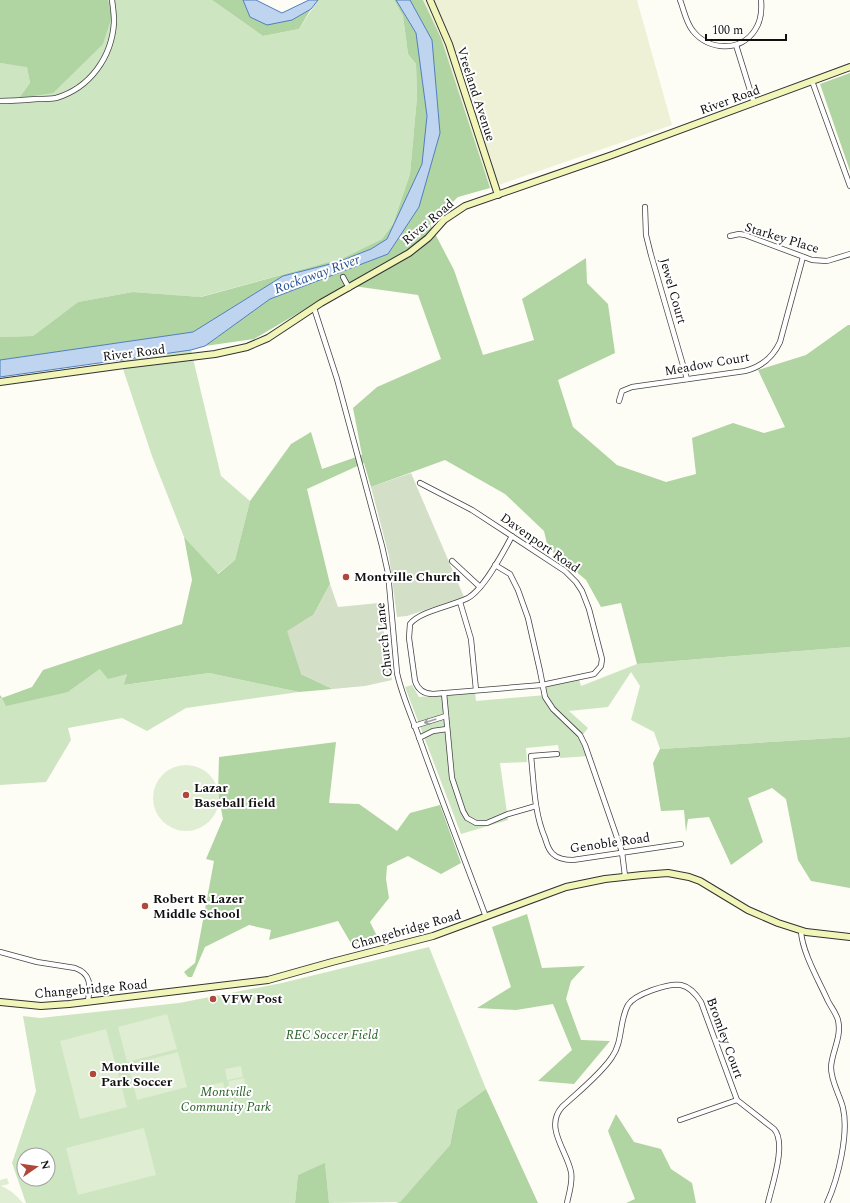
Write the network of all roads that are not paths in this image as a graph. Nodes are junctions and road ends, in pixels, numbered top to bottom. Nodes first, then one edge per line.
1 (112, 0) edge
2 (430, 0) edge
3 (680, 0) edge
4 (761, 0) edge
5 (736, 45) junction
6 (850, 67) edge
7 (812, 81) junction
8 (0, 101) edge
9 (754, 102) junction
10 (850, 186) edge
11 (498, 195) junction
12 (646, 208) dead end
13 (730, 236) dead end
14 (850, 254) edge
15 (802, 257) junction
16 (343, 278) dead end
17 (349, 288) junction
18 (314, 308) junction
19 (687, 380) junction
20 (0, 382) edge
21 (619, 401) dead end
22 (420, 483) dead end
23 (512, 536) junction
24 (452, 561) dead end
25 (495, 565) junction
26 (480, 587) junction
27 (460, 602) junction
28 (542, 685) junction
29 (476, 690) junction
30 (444, 693) junction
31 (446, 716) junction
32 (414, 726) junction
33 (447, 729) junction
34 (419, 738) junction
35 (558, 754) dead end
36 (536, 806) junction
37 (681, 844) dead end
38 (622, 852) junction
39 (625, 876) junction
40 (486, 917) junction
41 (801, 931) junction
42 (850, 937) edge
43 (0, 952) edge
44 (0, 1002) edge
45 (88, 1002) junction
46 (737, 1100) junction
47 (680, 1120) dead end
48 (567, 1203) edge
49 (768, 1203) edge
50 (828, 1203) edge

1 - 8 street
2 - 11 street, Vreeland Avenue
3 - 5 street
4 - 5 street
5 - 9 street
6 - 7 street, River Road
7 - 9 street, River Road
7 - 10 street
9 - 11 street, River Road
11 - 17 street, River Road
12 - 19 street, Jewel Court
13 - 15 street, Starkey Place
14 - 15 street, Starkey Place
15 - 19 street, Meadow Court
16 - 17 street
17 - 18 street, River Road
18 - 20 street, River Road
18 - 32 street, Church Lane
19 - 21 street, Meadow Court
22 - 23 street, Davenport Road
23 - 25 street
23 - 28 street, Davenport Road
24 - 26 street
25 - 26 street
25 - 28 street
26 - 27 street
27 - 29 street
27 - 30 street, Davenport Road
28 - 29 street, Davenport Road
28 - 38 street
29 - 30 street, Davenport Road
30 - 31 street
31 -> 32 street
31 - 33 street
32 - 34 street, Church Lane
33 - 34 street
33 - 36 street
34 - 40 street, Church Lane
35 - 36 street, Genoble Road
36 - 38 street, Genoble Road
37 - 38 street, Genoble Road
38 - 39 street
39 - 40 street, Changebridge Road
39 - 41 street, Changebridge Road
40 - 45 street, Changebridge Road
41 - 42 street, Changebridge Road
41 - 50 street
43 - 45 street
44 - 45 street, Changebridge Road
46 - 47 street
46 - 48 street, Bromley Court
46 - 49 street, Bromley Court

